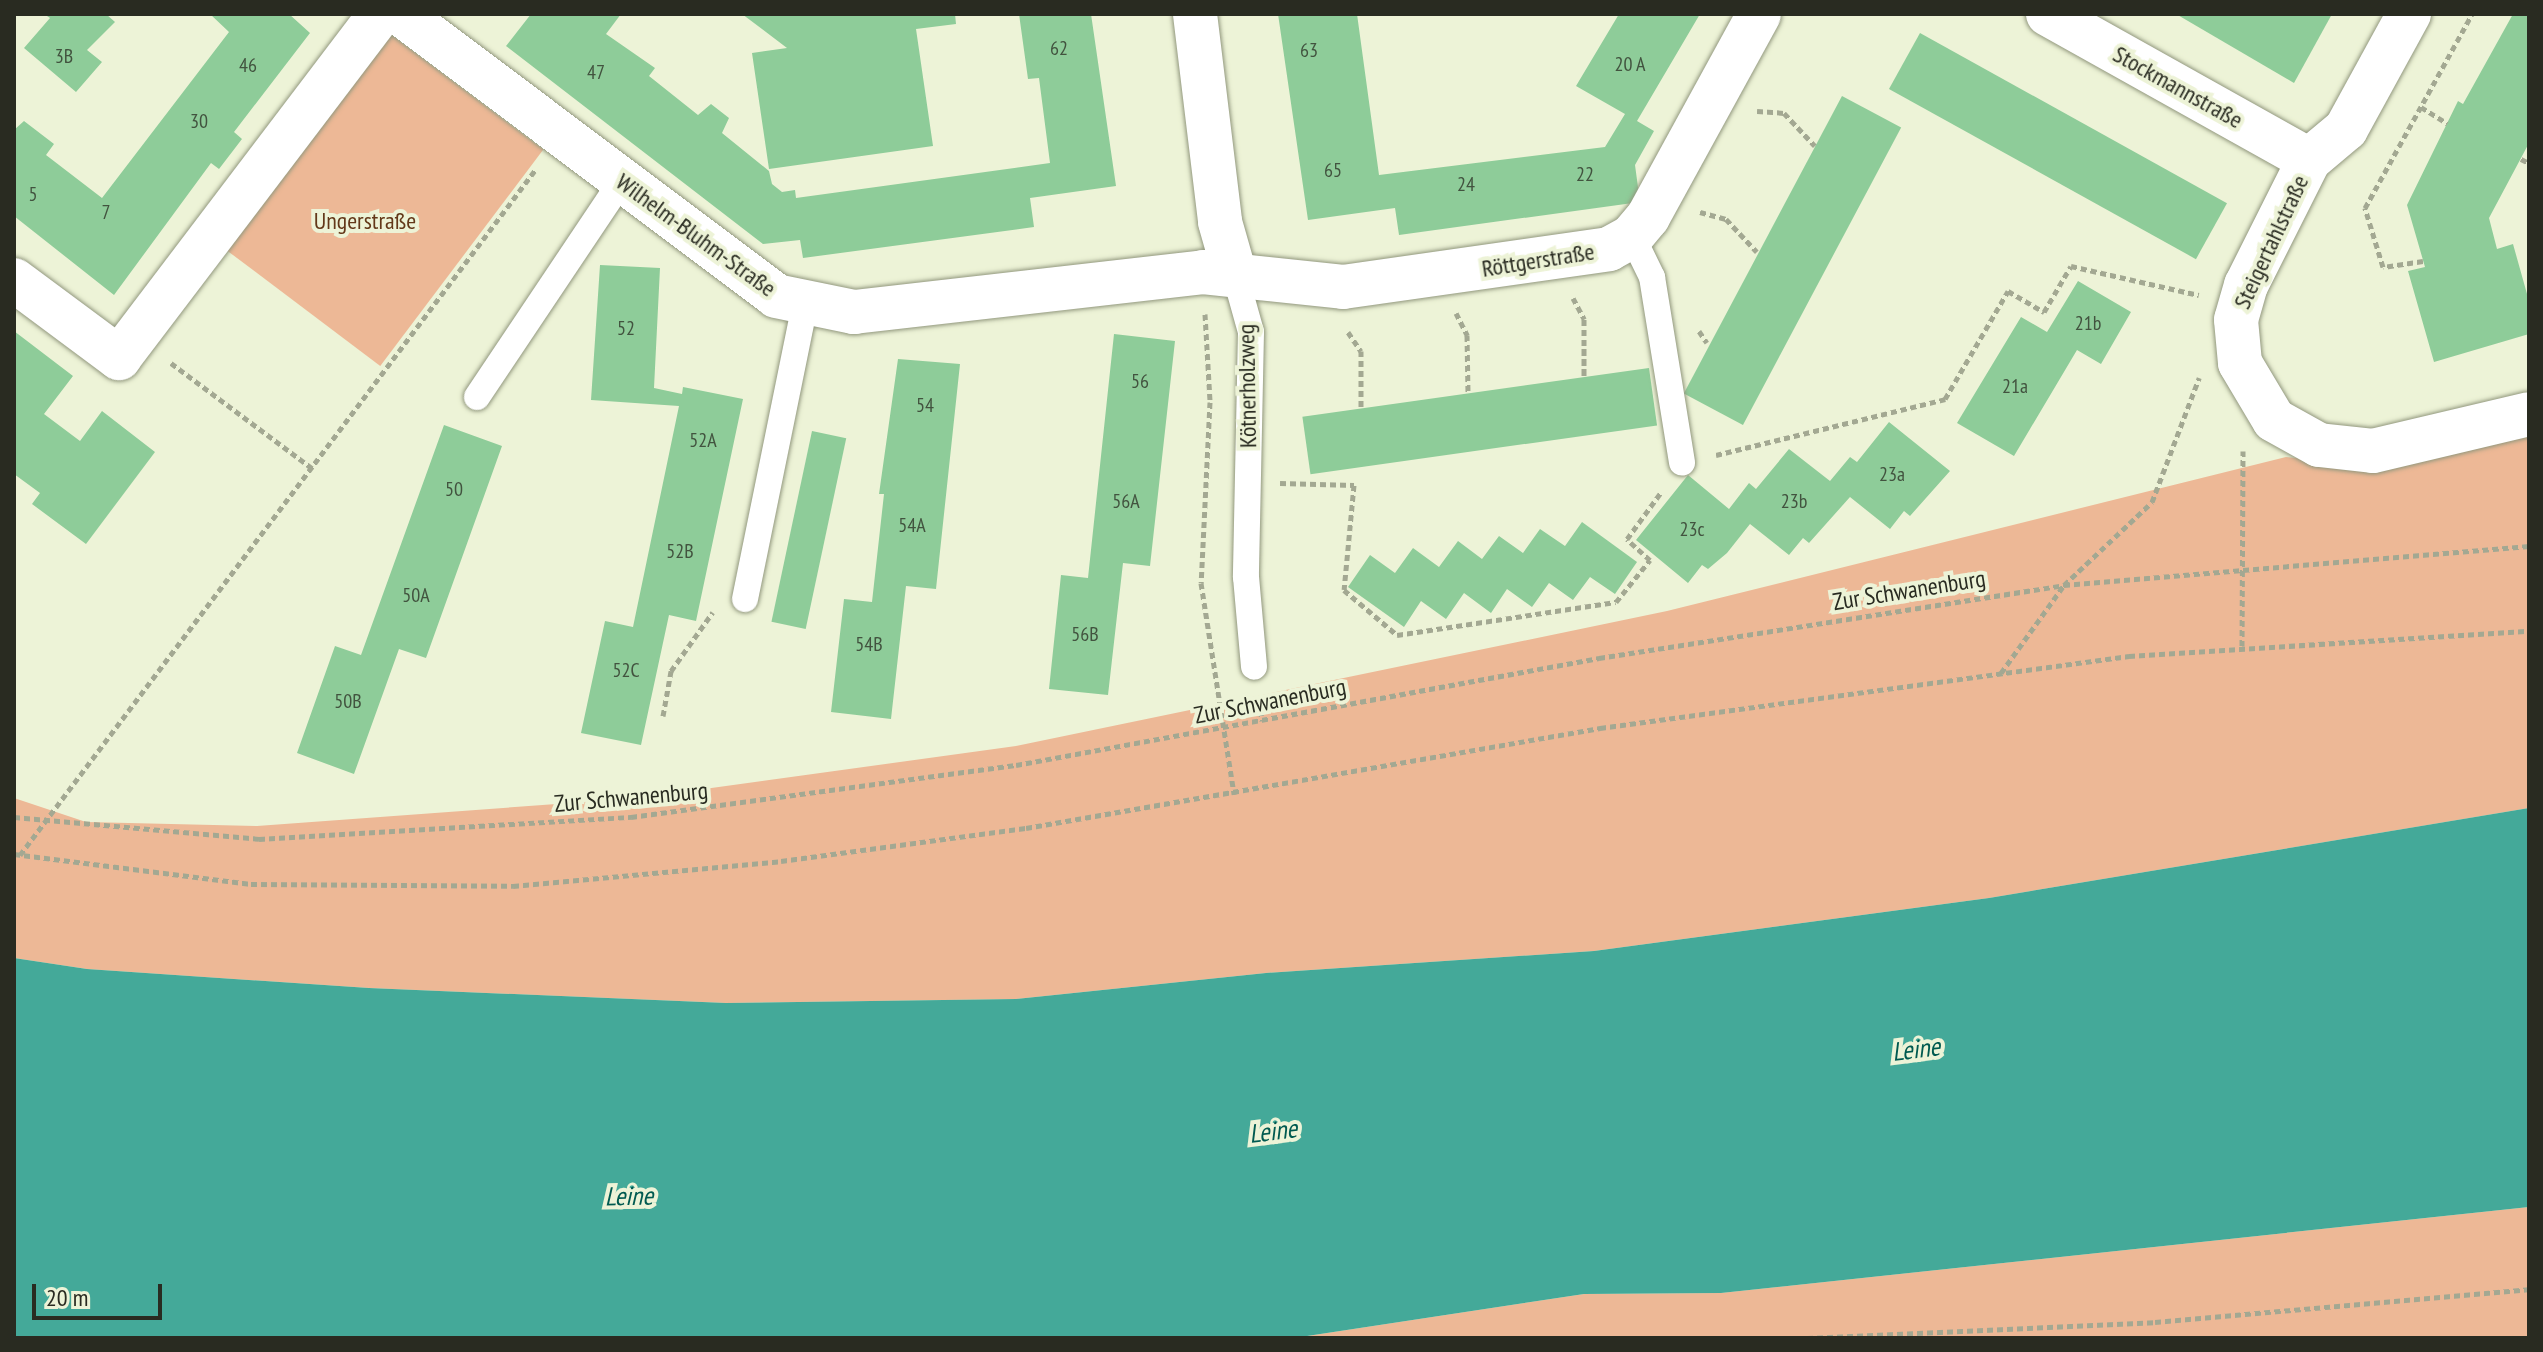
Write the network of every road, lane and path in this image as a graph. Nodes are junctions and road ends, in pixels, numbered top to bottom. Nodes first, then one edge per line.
1 (380, 14) edge
2 (1195, 14) edge
3 (1759, 14) edge
4 (2048, 14) edge
5 (2409, 14) edge
6 (2472, 14) edge
7 (425, 21) edge
8 (1720, 86) junction
9 (2421, 107) junction
10 (2447, 123) dead end
11 (560, 136) junction
12 (1815, 146) dead end
13 (2521, 159) dead end
14 (2309, 160) junction
15 (2529, 163) edge
16 (621, 182) junction
17 (1661, 189) junction
18 (1632, 236) junction
19 (1757, 252) dead end
20 (1566, 259) junction
21 (2423, 261) dead end
22 (1234, 271) junction
23 (1450, 273) junction
24 (14, 280) edge
25 (1343, 287) junction
26 (805, 305) junction
27 (2236, 320) junction
28 (127, 347) junction
29 (1584, 378) dead end
30 (1468, 393) dead end
31 (477, 397) dead end
32 (2258, 397) junction
33 (1361, 408) dead end
34 (2529, 414) edge
35 (1682, 463) dead end
36 (312, 468) junction
37 (2529, 546) edge
38 (2241, 566) junction
39 (2064, 585) junction
40 (745, 599) dead end
41 (2529, 631) edge
42 (2242, 646) junction
43 (1254, 667) dead end
44 (2001, 673) junction
45 (14, 817) edge
46 (44, 823) junction
47 (17, 855) edge
48 (2529, 1289) edge
49 (1807, 1338) edge

1 - 28 street
2 - 22 street, Kötnerholzweg
3 - 8 street
4 - 14 street, Stockmannstraße
5 - 14 street, Steigertahlstraße
6 - 9 path
7 - 11 street, Wilhelm-Bluhm-Straße
8 - 12 path
8 - 17 street
9 - 10 path
9 - 21 path
11 - 16 street, Wilhelm-Bluhm-Straße
11 - 36 path
13 - 15 path
14 - 27 street, Steigertahlstraße
16 - 26 street, Wilhelm-Bluhm-Straße
16 - 31 lane
17 - 18 street
17 - 19 path
18 - 20 street, Röttgerstraße
18 - 35 lane
20 - 23 street, Röttgerstraße
20 - 29 path
22 - 25 street, Röttgerstraße
22 - 26 street, Wilhelm-Bluhm-Straße
22 - 43 lane, Kötnerholzweg
23 - 25 street, Röttgerstraße
23 - 30 path
24 - 28 street
25 - 33 path
26 - 40 lane
27 - 32 street, Steigertahlstraße
27 - 39 path
28 - 36 path
32 - 34 street, Steigertahlstraße
32 - 38 path
36 - 46 path
37 - 38 path, Zur Schwanenburg
38 - 39 path, Zur Schwanenburg
38 - 42 path
39 - 44 path
39 - 46 path, Zur Schwanenburg
41 - 42 path
42 - 44 path
44 - 47 path
45 - 46 path, Zur Schwanenburg
46 - 47 path
48 - 49 path

